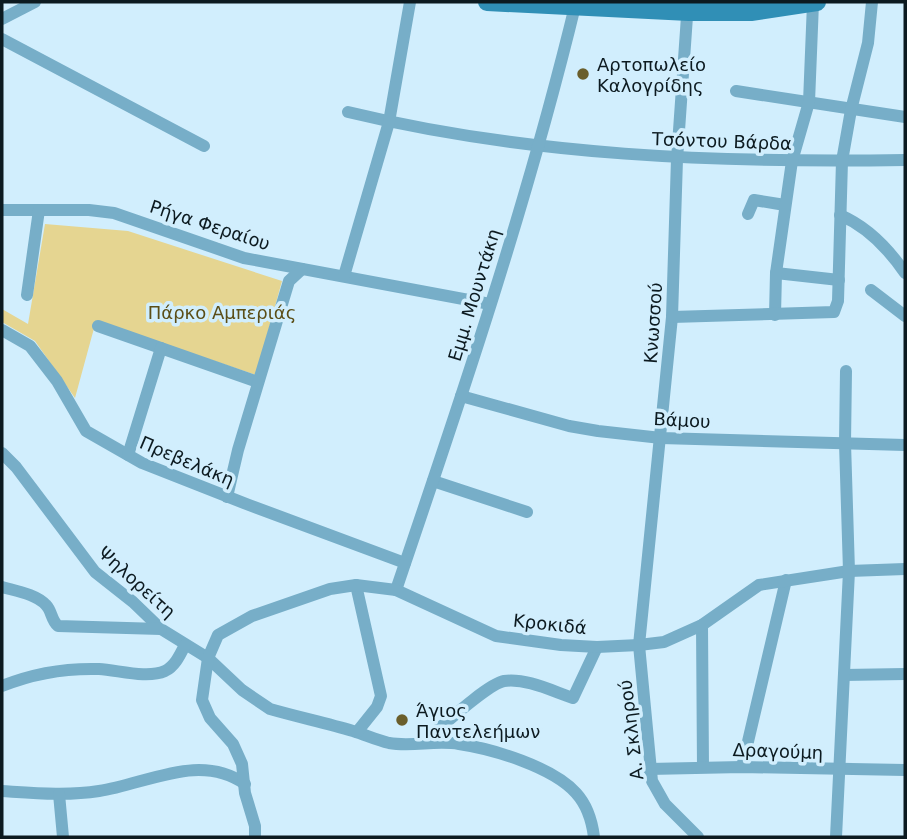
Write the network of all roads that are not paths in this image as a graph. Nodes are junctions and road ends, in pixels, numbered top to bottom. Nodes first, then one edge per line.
1 (35, 2) edge
2 (411, 2) edge
3 (487, 2) edge
4 (815, 2) edge
5 (872, 2) edge
6 (513, 3) edge
7 (575, 4) edge
8 (689, 7) edge
9 (2, 19) edge
10 (2, 39) edge
11 (736, 91) dead end
12 (809, 102) junction
13 (851, 110) junction
14 (348, 112) dead end
15 (905, 117) edge
16 (389, 122) junction
17 (204, 146) dead end
18 (539, 146) junction
19 (677, 159) junction
20 (905, 160) edge
21 (792, 161) junction
22 (842, 162) junction
23 (785, 205) junction
24 (2, 210) edge
25 (39, 210) junction
26 (748, 214) dead end
27 (840, 215) junction
28 (302, 269) junction
29 (776, 273) junction
30 (905, 273) edge
31 (344, 276) junction
32 (839, 280) junction
33 (871, 290) dead end
34 (27, 295) dead end
35 (490, 304) junction
36 (775, 315) junction
37 (905, 316) edge
38 (673, 317) junction
39 (98, 326) dead end
40 (2, 330) edge
41 (161, 348) junction
42 (846, 371) dead end
43 (258, 382) junction
44 (461, 396) junction
45 (661, 438) junction
46 (845, 443) junction
47 (905, 445) edge
48 (2, 453) edge
49 (128, 455) junction
50 (433, 481) junction
51 (227, 497) junction
52 (527, 512) dead end
53 (405, 563) junction
54 (905, 569) edge
55 (849, 571) junction
56 (786, 580) junction
57 (356, 585) junction
58 (2, 587) edge
59 (396, 590) junction
60 (702, 625) junction
61 (161, 629) junction
62 (185, 645) junction
63 (639, 645) junction
64 (597, 647) junction
65 (208, 658) junction
66 (905, 674) edge
67 (844, 675) junction
68 (2, 686) edge
69 (357, 732) junction
70 (422, 743) junction
71 (703, 767) junction
72 (742, 767) junction
73 (649, 769) junction
74 (838, 771) junction
75 (905, 771) edge
76 (245, 784) junction
77 (2, 792) edge
78 (59, 794) junction
79 (63, 837) edge
80 (255, 837) edge
81 (593, 837) edge
82 (698, 837) edge
83 (836, 837) edge

1 - 9 street
2 - 16 street
3 - 6 street
4 - 8 street
4 - 12 street
5 - 13 street
6 - 7 street
7 - 8 street
7 - 18 street, Εμμ. Μουντάκη
8 - 19 street, Κνωσσού
10 - 17 street
11 - 12 street
12 - 13 street
12 - 21 street
13 - 15 street
13 - 22 street
14 - 16 street, Τσόντου Βάρδα
16 - 18 street, Τσόντου Βάρδα
16 - 31 street
18 - 19 street, Τσόντου Βάρδα
18 - 35 street, Εμμ. Μουντάκη
19 - 21 street, Τσόντου Βάρδα
19 - 38 street, Κνωσσού
20 - 22 street, Τσόντου Βάρδα
21 - 22 street, Τσόντου Βάρδα
21 - 23 street
22 - 27 street
23 - 26 street
23 - 29 street
24 - 25 street, Ρήγα Φεραίου
25 - 28 street, Ρήγα Φεραίου
25 - 34 street
27 - 30 street
27 - 32 street
28 - 31 street, Ρήγα Φεραίου
28 - 43 street
29 - 32 street
29 - 36 street
31 - 35 street, Ρήγα Φεραίου
32 - 36 street
33 - 37 street
35 - 44 street, Εμμ. Μουντάκη
36 - 38 street
38 - 45 street, Κνωσσού
39 - 41 street
40 - 49 street, Πρεβελάκη
41 - 43 street
41 - 49 street
42 - 46 street
43 - 51 street
44 - 45 street, Βάμου
44 - 50 street, Εμμ. Μουντάκη
45 - 46 street, Βάμου
45 - 63 street, Κνωσσού
46 - 47 street, Βάμου
46 - 55 street
48 - 61 street, Ψηλορείτη
49 - 51 street, Πρεβελάκη
50 - 52 street
50 - 53 street, Εμμ. Μουντάκη
51 - 53 street, Πρεβελάκη
53 - 59 street, Εμμ. Μουντάκη
54 - 55 street, Κροκιδά
55 - 56 street, Κροκιδά
55 - 67 street
56 - 60 street, Κροκιδά
56 - 72 street
57 - 59 street, Κροκιδά
57 - 65 street, Κροκιδά
57 - 69 street
58 - 61 street
59 - 64 street, Κροκιδά
60 - 63 street, Κροκιδά
60 - 71 street
61 - 62 street, Ψηλορείτη
62 - 65 street, Ψηλορείτη
62 - 68 street
63 - 64 street, Κροκιδά
63 - 73 street, Α. Σκληρού
64 - 70 street
65 - 69 street, Ψηλορείτη
65 - 76 street
66 - 67 street
67 - 74 street
69 - 70 street, Ψηλορείτη
70 - 81 street, Ψηλορείτη
71 - 72 street, Δραγούμη
71 - 73 street, Δραγούμη
72 - 74 street, Δραγούμη
73 - 82 street, Α. Σκληρού
74 - 75 street, Δραγούμη
74 - 83 street
76 - 78 street
76 - 80 street
77 - 78 street
78 - 79 street

